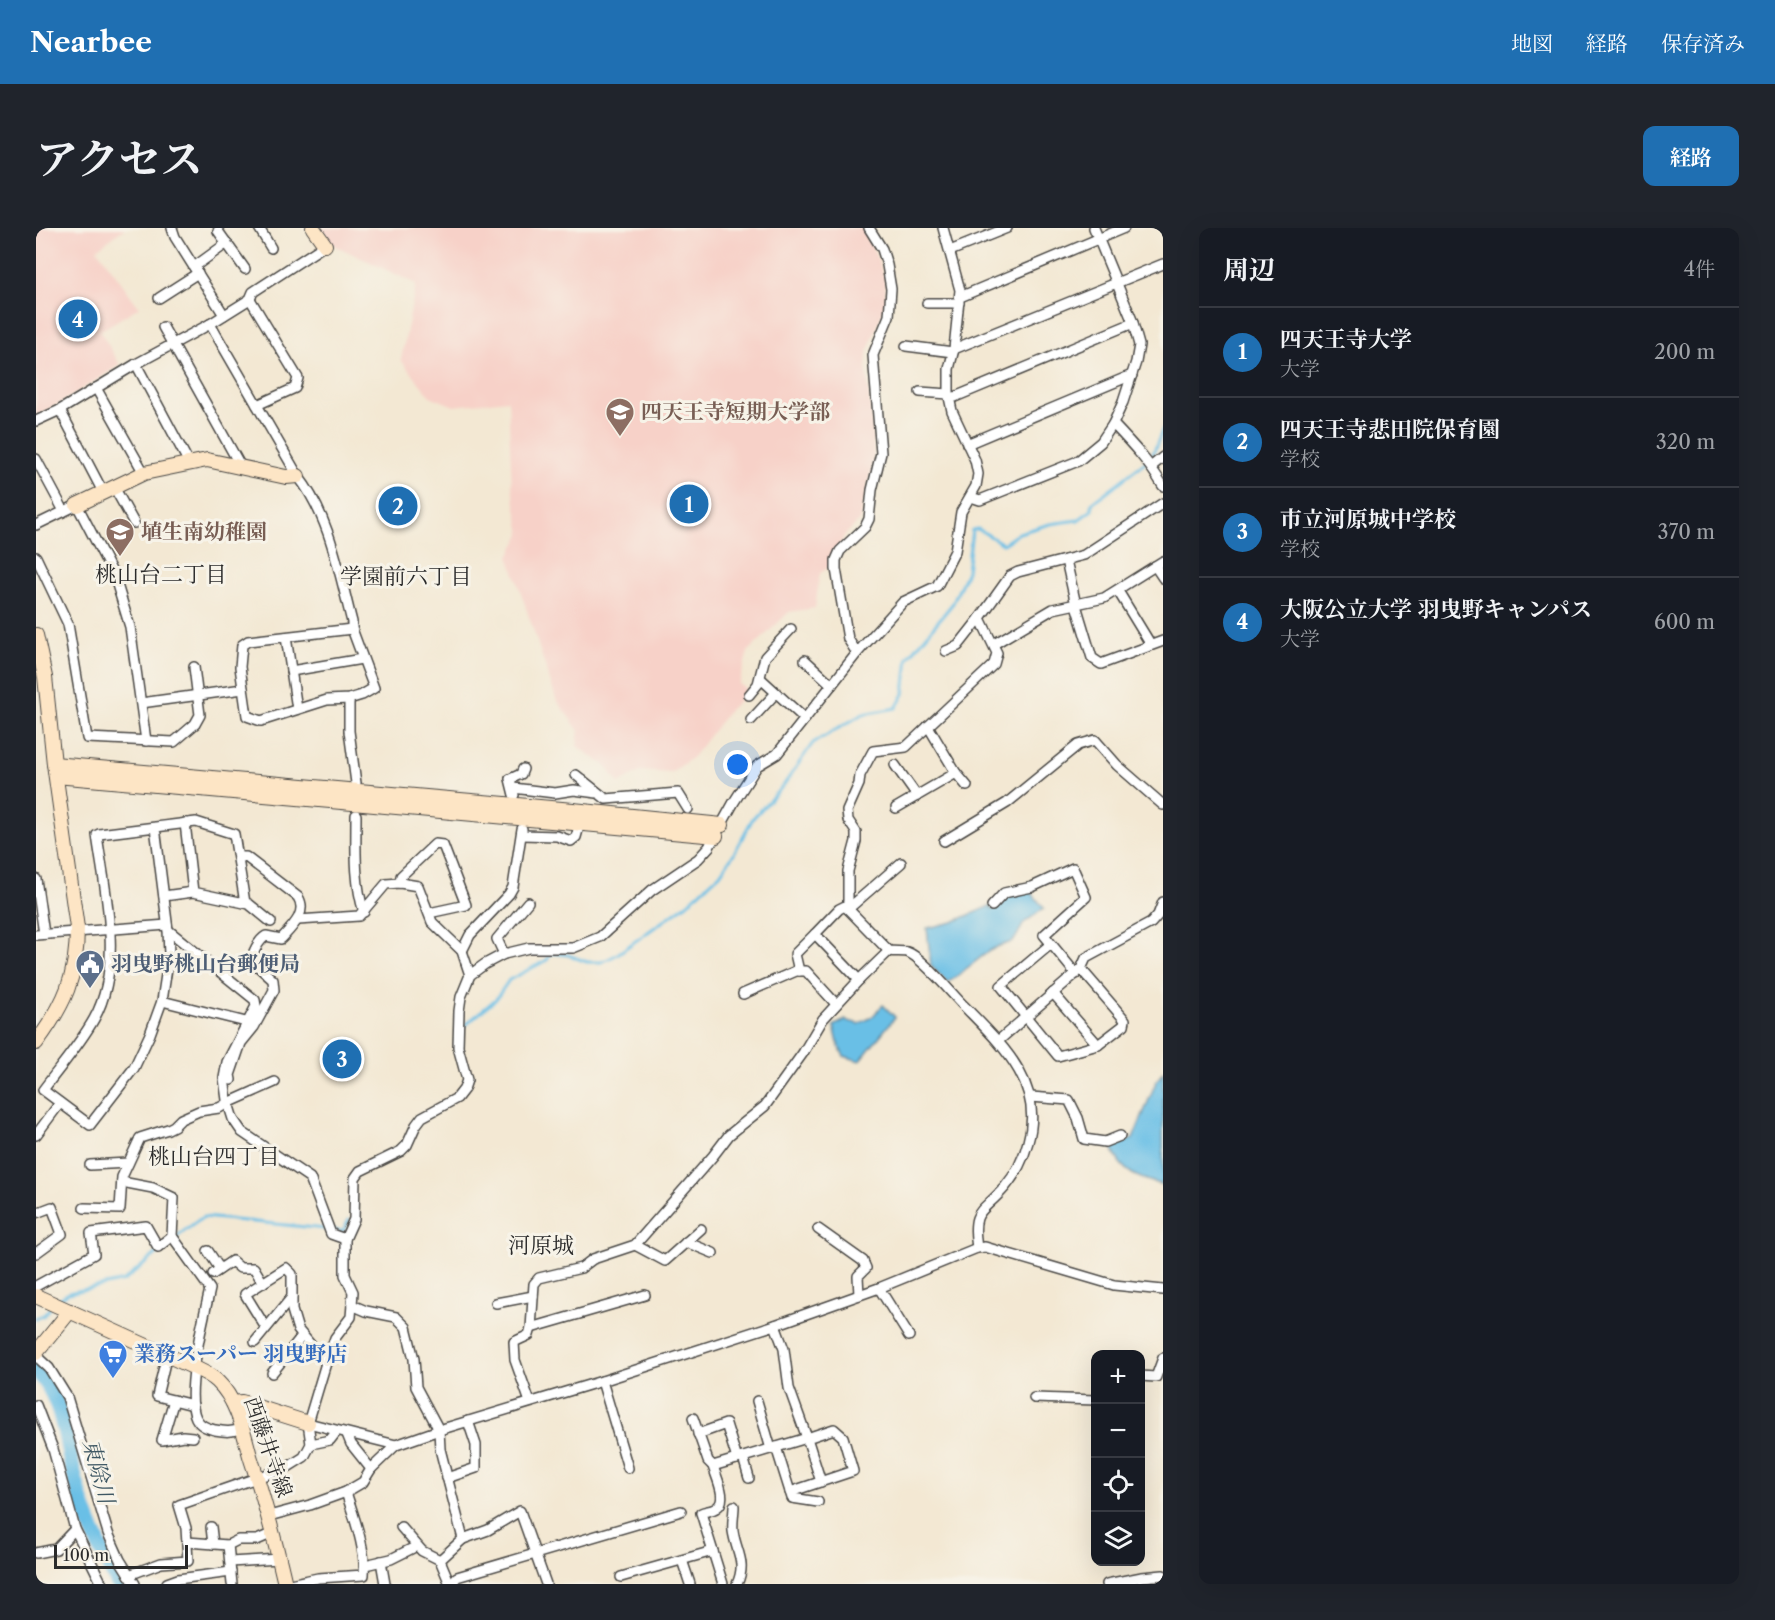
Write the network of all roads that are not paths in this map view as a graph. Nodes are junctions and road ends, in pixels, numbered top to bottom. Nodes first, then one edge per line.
1 (172, 228) edge
2 (259, 228) edge
3 (313, 228) edge
4 (869, 228) edge
5 (943, 228) edge
6 (1007, 228) edge
7 (1094, 228) edge
8 (1124, 228) edge
9 (218, 231) dead end
10 (1098, 239) junction
11 (227, 243) junction
12 (325, 245) joint
13 (272, 248) dead end
14 (950, 251) junction
15 (1163, 264) edge
16 (245, 269) dead end
17 (196, 270) junction
18 (1117, 283) junction
19 (159, 298) dead end
20 (250, 298) junction
21 (959, 300) junction
22 (927, 303) dead end
23 (224, 315) junction
24 (1133, 323) junction
25 (210, 324) junction
26 (163, 327) dead end
27 (173, 345) junction
28 (906, 346) dead end
29 (953, 350) junction
30 (135, 363) junction
31 (1132, 375) junction
32 (96, 388) junction
33 (920, 392) dead end
34 (950, 396) junction
35 (257, 405) junction
36 (60, 410) junction
37 (36, 421) edge
38 (1113, 424) junction
39 (967, 444) junction
40 (1163, 457) edge
41 (36, 459) edge
42 (189, 463) junction
43 (241, 466) junction
44 (1152, 466) junction
45 (144, 473) junction
46 (298, 476) junction
47 (1163, 486) edge
48 (108, 489) junction
49 (971, 497) junction
50 (1163, 503) edge
51 (77, 505) junction
52 (64, 511) junction
53 (134, 523) dead end
54 (36, 525) edge
55 (36, 557) edge
56 (1066, 560) junction
57 (1159, 563) edge
58 (1163, 578) edge
59 (1118, 591) junction
60 (1076, 605) junction
61 (980, 618) junction
62 (352, 629) junction
63 (791, 629) dead end
64 (36, 635) edge
65 (286, 637) junction
66 (1163, 641) edge
67 (994, 644) junction
68 (1151, 645) junction
69 (946, 651) dead end
70 (857, 653) junction
71 (362, 659) junction
72 (805, 660) dead end
73 (194, 667) dead end
74 (291, 672) junction
75 (760, 678) junction
76 (40, 679) edge
77 (832, 685) junction
78 (243, 689) junction
79 (776, 693) junction
80 (749, 694) dead end
81 (197, 696) junction
82 (349, 699) junction
83 (141, 703) junction
84 (297, 709) junction
85 (805, 719) junction
86 (751, 720) dead end
87 (928, 726) junction
88 (146, 741) junction
89 (895, 765) dead end
90 (523, 769) dead end
91 (55, 770) junction
92 (956, 773) junction
93 (576, 775) dead end
94 (356, 783) dead end
95 (967, 786) dead end
96 (574, 790) junction
97 (597, 793) junction
98 (917, 796) junction
99 (1163, 805) edge
100 (896, 808) dead end
101 (688, 809) dead end
102 (573, 810) junction
103 (356, 814) dead end
104 (185, 823) junction
105 (580, 824) junction
106 (155, 827) junction
107 (719, 830) junction
108 (944, 841) dead end
109 (238, 857) junction
110 (901, 863) dead end
111 (36, 879) edge
112 (400, 883) junction
113 (194, 892) junction
114 (164, 896) junction
115 (528, 902) dead end
116 (1163, 902) edge
117 (245, 903) junction
118 (992, 906) dead end
119 (848, 907) junction
120 (364, 912) junction
121 (429, 913) junction
122 (298, 920) junction
123 (271, 921) dead end
124 (167, 927) junction
125 (109, 928) junction
126 (77, 931) junction
127 (815, 934) junction
128 (40, 935) edge
129 (1051, 944) junction
130 (462, 951) junction
131 (889, 951) junction
132 (504, 954) junction
133 (800, 971) junction
134 (1079, 972) junction
135 (470, 975) junction
136 (859, 980) junction
137 (1053, 993) junction
138 (743, 994) dead end
139 (162, 1001) junction
140 (836, 1004) junction
141 (1026, 1017) junction
142 (246, 1022) junction
143 (998, 1041) junction
144 (36, 1043) edge
145 (1098, 1045) junction
146 (275, 1082) dead end
147 (1031, 1097) junction
148 (227, 1101) junction
149 (60, 1103) junction
150 (36, 1136) edge
151 (1120, 1136) dead end
152 (128, 1163) junction
153 (90, 1165) dead end
154 (122, 1182) junction
155 (84, 1208) dead end
156 (36, 1213) edge
157 (701, 1229) dead end
158 (818, 1229) dead end
159 (172, 1236) junction
160 (345, 1239) junction
161 (686, 1242) junction
162 (635, 1245) junction
163 (977, 1248) junction
164 (208, 1251) dead end
165 (36, 1253) edge
166 (713, 1253) dead end
167 (263, 1283) junction
168 (36, 1286) edge
169 (879, 1287) junction
170 (1163, 1290) edge
171 (645, 1295) dead end
172 (859, 1295) junction
173 (36, 1296) edge
174 (533, 1296) junction
175 (292, 1297) junction
176 (496, 1303) dead end
177 (352, 1305) junction
178 (59, 1306) junction
179 (775, 1326) junction
180 (531, 1328) junction
181 (266, 1329) junction
182 (302, 1336) junction
183 (909, 1336) dead end
184 (255, 1342) dead end
185 (167, 1354) junction
186 (36, 1355) edge
187 (1163, 1358) edge
188 (326, 1363) junction
189 (193, 1367) junction
190 (272, 1373) dead end
191 (1145, 1376) edge
192 (602, 1381) junction
193 (1034, 1398) dead end
194 (174, 1400) junction
195 (1091, 1400) edge
196 (756, 1401) dead end
197 (530, 1402) junction
198 (233, 1403) junction
199 (36, 1405) edge
200 (193, 1405) junction
201 (693, 1418) dead end
202 (468, 1421) junction
203 (308, 1423) junction
204 (242, 1429) junction
205 (439, 1430) junction
206 (337, 1431) junction
207 (347, 1434) junction
208 (698, 1434) junction
209 (193, 1437) dead end
210 (807, 1438) junction
211 (311, 1444) junction
212 (396, 1446) junction
213 (773, 1448) junction
214 (740, 1458) junction
215 (713, 1466) junction
216 (628, 1468) dead end
217 (371, 1469) junction
218 (257, 1478) junction
219 (447, 1478) junction
220 (749, 1478) dead end
221 (821, 1482) junction
222 (346, 1492) junction
223 (790, 1492) junction
224 (818, 1502) dead end
225 (734, 1506) dead end
226 (681, 1511) dead end
227 (269, 1516) junction
228 (212, 1527) dead end
229 (401, 1527) dead end
230 (75, 1529) junction
231 (273, 1533) junction
232 (463, 1539) junction
233 (187, 1542) junction
234 (213, 1544) junction
235 (228, 1545) junction
236 (417, 1546) junction
237 (712, 1551) junction
238 (36, 1553) edge
239 (535, 1556) junction
240 (279, 1558) junction
241 (440, 1560) junction
242 (682, 1560) junction
243 (381, 1561) junction
244 (365, 1565) junction
245 (230, 1567) junction
246 (129, 1575) junction
247 (1163, 1575) edge
248 (621, 1577) dead end
249 (167, 1583) edge
250 (102, 1584) edge
251 (135, 1584) edge
252 (232, 1584) edge
253 (284, 1584) edge
254 (290, 1584) edge
255 (385, 1584) edge
256 (450, 1584) edge
257 (546, 1584) edge
258 (690, 1584) edge
259 (723, 1584) edge
260 (736, 1584) edge
261 (1107, 1584) edge

1 - 17 street
2 - 13 street
3 - 12 street
4 - 70 street
5 - 14 street
6 - 14 street
7 - 10 street
8 - 10 street
9 - 11 street
10 - 18 street
10 - 21 street
11 - 16 street
11 - 17 street
12 - 20 street
14 - 21 street
15 - 18 street
17 - 19 street
17 - 23 street
18 - 24 street
18 - 29 street
20 - 23 street
20 - 35 street
21 - 22 street
21 - 29 street
23 - 25 street
24 - 31 street
24 - 34 street
25 - 27 street
25 - 35 street
26 - 27 street
27 - 30 street
27 - 43 street
28 - 29 street
29 - 34 street
30 - 32 street
30 - 42 street
31 - 38 street
31 - 39 street
32 - 36 street
32 - 45 street
33 - 34 street
34 - 39 street
35 - 46 street
36 - 37 street
36 - 48 street
38 - 44 street
38 - 49 street
39 - 49 street
40 - 44 street
41 - 52 street
42 - 43 street
42 - 45 street
43 - 46 street
44 - 47 street
45 - 48 street
46 - 62 street
48 - 51 street
48 - 53 street
49 - 70 street
50 - 56 street
51 - 52 street
51 - 83 street
52 - 54 street
55 - 88 street
56 - 60 street
56 - 61 street
57 - 58 street
57 - 59 street
59 - 60 street
59 - 68 street
60 - 67 street
60 - 68 street
61 - 67 street
61 - 69 street
62 - 65 street
62 - 71 street
63 - 75 street
64 - 76 street
65 - 74 street
65 - 78 street
66 - 68 street
67 - 87 street
70 - 77 street
71 - 74 street
71 - 82 street
72 - 77 street
73 - 81 street
74 - 84 street
75 - 79 street
75 - 80 street
76 - 91 street
77 - 85 street
78 - 81 street
78 - 84 street
79 - 85 street
79 - 86 street
81 - 83 street
81 - 88 street
82 - 84 street
82 - 94 street
83 - 88 street
85 - 107 street
87 - 92 street
87 - 119 street
89 - 98 street
90 - 96 street
91 - 102 street
91 - 105 street
91 - 126 street
92 - 95 street
92 - 98 street
93 - 97 street
96 - 97 street
96 - 102 street
97 - 101 street
98 - 100 street
99 - 108 street
102 - 107 street
103 - 120 street
104 - 106 street
104 - 109 street
104 - 113 street
105 - 107 street
105 - 130 street
106 - 114 street
106 - 125 street
107 - 132 street
109 - 117 street
109 - 122 street
110 - 119 street
111 - 128 street
112 - 120 street
112 - 121 street
112 - 121 street
113 - 114 street
113 - 117 street
114 - 124 street
115 - 132 street
116 - 134 street
117 - 123 street
118 - 129 street
119 - 127 street
119 - 131 street
120 - 122 street
121 - 130 street
122 - 148 street
124 - 125 street
124 - 139 street
124 - 142 street
125 - 126 street
125 - 149 street
126 - 128 street
126 - 144 street
127 - 133 street
127 - 136 street
129 - 134 street
129 - 141 street
130 - 135 street
131 - 136 street
131 - 143 street
132 - 135 street
133 - 138 street
133 - 140 street
134 - 137 street
134 - 145 street
135 - 160 street
136 - 140 street
137 - 141 street
137 - 145 street
139 - 142 street
139 - 149 street
140 - 162 street
141 - 143 street
141 - 145 street
142 - 148 street
143 - 147 street
146 - 148 street
147 - 151 street
147 - 163 street
148 - 152 street
148 - 160 street
149 - 150 street
152 - 153 street
152 - 154 street
154 - 155 street
154 - 159 street
156 - 165 street
157 - 161 street
158 - 172 street
159 - 168 street
159 - 189 street
160 - 177 street
161 - 162 street
161 - 166 street
162 - 174 street
163 - 169 street
163 - 170 street
164 - 167 street
167 - 175 street
167 - 181 street
169 - 172 street
169 - 183 street
171 - 180 street
172 - 179 street
173 - 178 street, 西藤井寺線
174 - 176 street
174 - 180 street
175 - 181 street
175 - 182 street
177 - 188 street
177 - 205 street
178 - 185 street, 西藤井寺線
178 - 186 street
179 - 192 street
179 - 210 street
180 - 197 street
181 - 184 street
182 - 188 street
182 - 190 street
185 - 189 street, 西藤井寺線
185 - 194 street
186 - 246 street
187 - 191 street
188 - 203 street
189 - 198 street, 西藤井寺線
189 - 200 street
192 - 197 street
192 - 216 street
193 - 195 street
194 - 200 street
194 - 209 street
196 - 213 street
197 - 202 street
198 - 203 street
198 - 204 street, 西藤井寺線
199 - 230 street
200 - 204 street
201 - 208 street
202 - 205 street
202 - 219 street
203 - 206 street
203 - 211 street
204 - 218 street, 西藤井寺線
205 - 212 street
205 - 219 street
206 - 207 street
206 - 211 street
207 - 212 street
207 - 217 street
208 - 214 street
208 - 215 street
210 - 213 street
210 - 221 street
210 - 221 street
211 - 218 street
212 - 217 street
213 - 214 street
213 - 223 street
214 - 215 street
214 - 220 street
215 - 237 street
217 - 222 street
218 - 227 street, 西藤井寺線
218 - 233 street
219 - 232 street
221 - 223 street
222 - 227 street
222 - 244 street
223 - 224 street
225 - 260 street
226 - 239 street
227 - 231 street, 西藤井寺線
228 - 234 street
229 - 236 street
230 - 238 street
230 - 250 street
231 - 235 street
231 - 240 street, 西藤井寺線
232 - 239 street
232 - 241 street
233 - 234 street
233 - 246 street
234 - 235 street
235 - 245 street
236 - 241 street
236 - 243 street
237 - 242 street
237 - 259 street
239 - 256 street
239 - 257 street
240 - 245 street
240 - 253 street, 西藤井寺線
241 - 256 street
242 - 248 street
242 - 258 street
243 - 244 street
243 - 255 street
244 - 254 street
245 - 249 street
245 - 252 street
246 - 251 street
247 - 261 street

